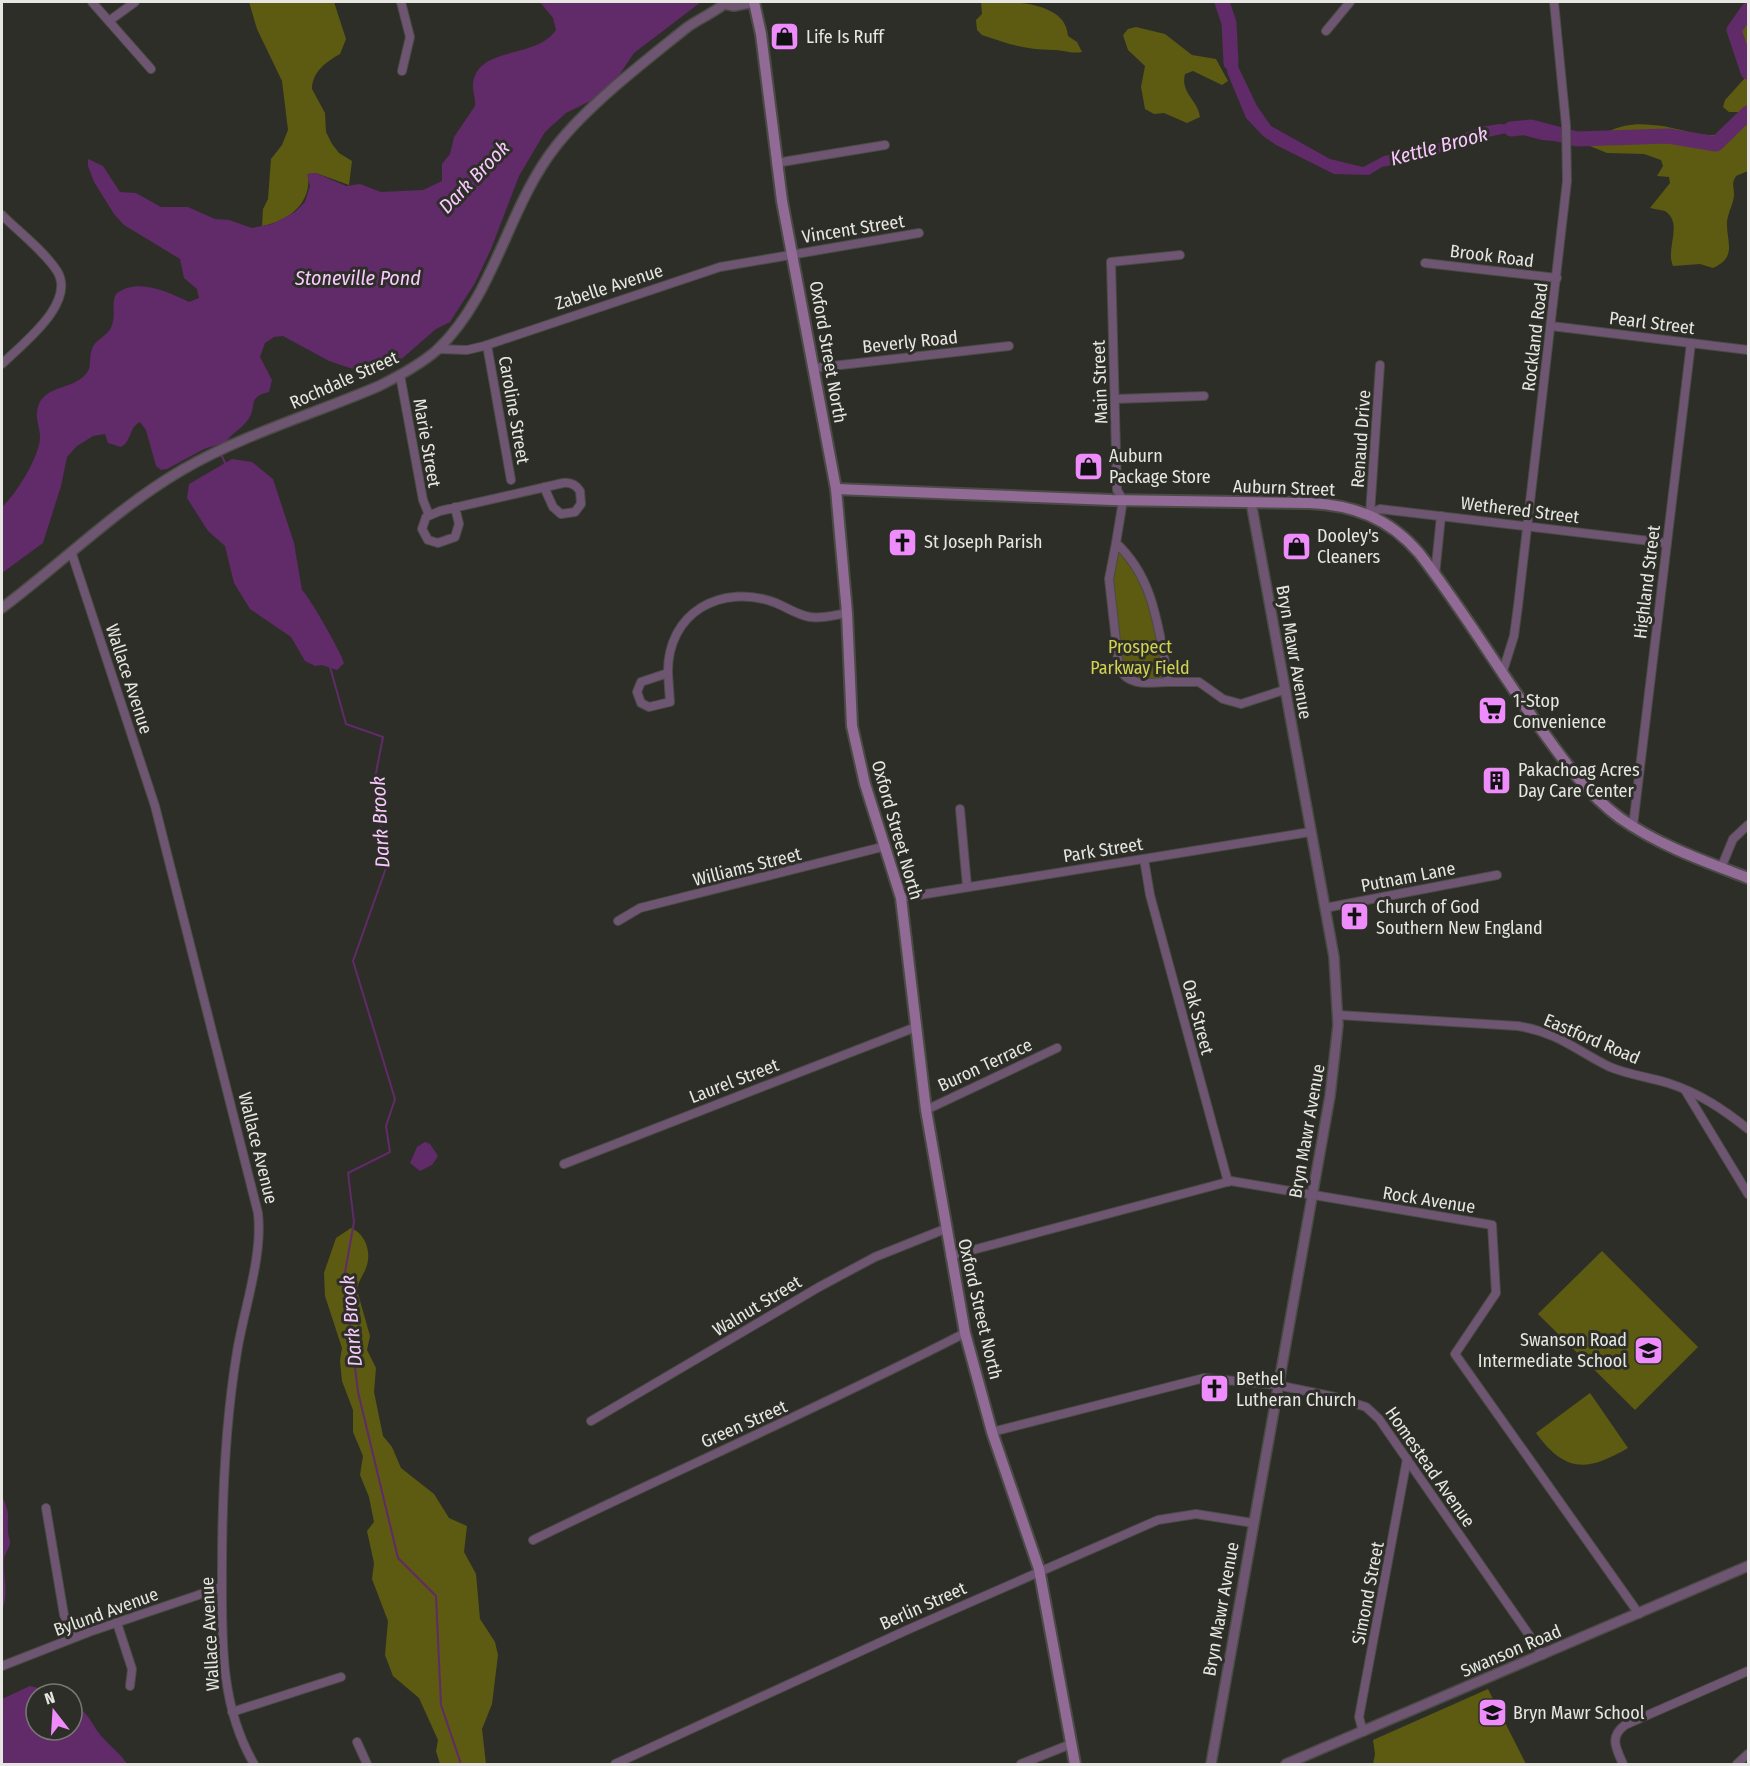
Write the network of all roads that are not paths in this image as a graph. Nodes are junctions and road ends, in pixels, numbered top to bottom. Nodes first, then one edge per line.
1 (92, 2) edge
2 (135, 2) edge
3 (401, 2) edge
4 (754, 2) edge
5 (1350, 2) edge
6 (1554, 2) edge
7 (725, 3) edge
8 (109, 21) junction
9 (1326, 31) dead end
10 (151, 69) dead end
11 (402, 71) dead end
12 (885, 145) dead end
13 (776, 163) junction
14 (2, 215) edge
15 (919, 233) dead end
16 (792, 254) junction
17 (1180, 255) dead end
18 (1425, 263) dead end
19 (1557, 278) junction
20 (1551, 326) junction
21 (1691, 343) junction
22 (487, 345) junction
23 (1009, 346) dead end
24 (437, 349) junction
25 (1749, 350) edge
26 (2, 364) edge
27 (1380, 364) dead end
28 (814, 368) junction
29 (400, 375) junction
30 (1204, 396) dead end
31 (1115, 399) junction
32 (511, 480) dead end
33 (544, 487) junction
34 (836, 489) junction
35 (1123, 500) junction
36 (1251, 502) junction
37 (455, 507) junction
38 (1371, 514) junction
39 (429, 515) junction
40 (1441, 516) junction
41 (1528, 526) junction
42 (1116, 543) junction
43 (1667, 543) junction
44 (72, 554) junction
45 (1435, 575) junction
46 (2, 608) edge
47 (847, 613) junction
48 (668, 673) junction
49 (1502, 674) junction
50 (1169, 682) junction
51 (1284, 690) junction
52 (960, 809) dead end
53 (1749, 825) edge
54 (1633, 826) junction
55 (1310, 832) junction
56 (886, 846) junction
57 (1144, 859) junction
58 (1722, 868) junction
59 (1497, 875) dead end
60 (1749, 878) edge
61 (967, 886) junction
62 (901, 898) junction
63 (1325, 908) junction
64 (618, 921) dead end
65 (1338, 1015) junction
66 (916, 1027) junction
67 (1057, 1048) dead end
68 (1685, 1090) junction
69 (926, 1110) junction
70 (1749, 1129) edge
71 (564, 1164) dead end
72 (1228, 1182) junction
73 (1748, 1194) edge
74 (1312, 1196) junction
75 (945, 1229) junction
76 (950, 1256) junction
77 (965, 1333) junction
78 (1277, 1385) junction
79 (591, 1420) dead end
80 (992, 1432) junction
81 (1407, 1459) junction
82 (46, 1508) dead end
83 (1253, 1523) junction
84 (533, 1540) dead end
85 (1749, 1566) edge
86 (1040, 1571) junction
87 (222, 1587) junction
88 (1639, 1614) junction
89 (117, 1623) junction
90 (76, 1637) junction
91 (1543, 1655) junction
92 (2, 1666) edge
93 (1749, 1671) edge
94 (341, 1677) dead end
95 (130, 1686) dead end
96 (232, 1712) junction
97 (1363, 1732) junction
98 (357, 1742) dead end
99 (1071, 1744) junction
100 (1749, 1754) edge
101 (254, 1764) edge
102 (367, 1764) edge
103 (615, 1764) edge
104 (1021, 1764) edge
105 (1075, 1764) edge
106 (1213, 1764) edge
107 (1286, 1764) edge
108 (1623, 1764) edge
109 (1737, 1764) edge

1 - 8 street
2 - 8 street
3 - 11 street
4 - 7 street, Rochdale Street
4 - 13 main road, Oxford Street North
5 - 9 street
6 - 19 street, Rockland Road
7 - 24 street, Rochdale Street
8 - 10 street
12 - 13 street
13 - 16 main road, Oxford Street North
14 - 26 street
15 - 16 street, Vincent Street
16 - 22 street, Zabelle Avenue
16 - 28 main road, Oxford Street North
17 - 31 street, Main Street
18 - 19 street, Brook Road
19 - 20 street, Rockland Road
20 - 21 street, Pearl Street
20 - 41 street, Rockland Road
21 - 25 street, Pearl Street
21 - 43 street, Highland Street
22 - 24 street, Zabelle Avenue
22 - 32 street, Caroline Street
23 - 28 street, Beverly Road
24 - 29 street, Rochdale Street
27 - 38 street, Renaud Drive
28 - 34 main road, Oxford Street North
29 - 39 street, Marie Street
29 - 44 street, Rochdale Street
30 - 31 street
31 - 35 street, Main Street
33 - 33 street
33 - 37 street
34 - 35 main road, Auburn Street
34 - 47 main road, Oxford Street North
35 - 36 main road, Auburn Street
35 - 42 street
36 - 38 main road, Auburn Street
36 - 51 street, Bryn Mawr Avenue
37 - 39 street
37 - 39 street
38 - 40 street, Wethered Street
38 - 45 main road, Auburn Street
40 - 41 street, Wethered Street
40 - 45 street
41 - 43 street, Wethered Street
41 - 49 street, Rockland Road
42 - 50 street
42 - 50 street
43 - 54 street, Highland Street
44 - 46 street, Rochdale Street
44 - 87 street, Wallace Avenue
45 - 49 main road, Auburn Street
47 - 48 street
47 - 56 main road, Oxford Street North
48 - 48 street
49 - 54 main road, Auburn Street
50 - 51 street
51 - 55 street, Bryn Mawr Avenue
52 - 61 street
53 - 58 street
54 - 58 main road, Auburn Street
55 - 57 street, Park Street
55 - 63 street, Bryn Mawr Avenue
56 - 62 main road, Oxford Street North
56 - 64 street, Williams Street
57 - 61 street, Park Street
57 - 72 street, Oak Street
58 - 60 main road, Auburn Street
59 - 63 street, Putnam Lane
61 - 62 street, Park Street
62 - 66 main road, Oxford Street North
63 - 65 street, Bryn Mawr Avenue
65 - 68 street, Eastford Road
65 - 74 street, Bryn Mawr Avenue
66 - 69 main road, Oxford Street North
66 - 71 street, Laurel Street
67 - 69 street, Buron Terrace
68 - 70 street, Eastford Road
68 - 73 street
69 - 75 main road, Oxford Street North
72 - 74 street, Rock Avenue
72 - 76 street, Rock Avenue
74 - 78 street, Bryn Mawr Avenue
74 - 88 street, Rock Avenue
75 - 76 main road, Oxford Street North
75 - 79 street, Walnut Street
76 - 77 main road, Oxford Street North
77 - 80 main road, Oxford Street North
77 - 84 street, Green Street
78 - 80 street, Homestead Avenue
78 - 81 street, Homestead Avenue
78 - 83 street, Bryn Mawr Avenue
80 - 86 main road, Oxford Street North
81 - 91 street, Homestead Avenue
81 - 97 street, Simond Street
82 - 90 street
83 - 86 street, Berlin Street
83 - 106 street, Bryn Mawr Avenue
85 - 88 street, Swanson Road
86 - 99 main road, Oxford Street North
86 - 103 street, Berlin Street
87 - 89 street, Bylund Avenue
87 - 96 street, Wallace Avenue
88 - 91 street, Swanson Road
89 - 90 street, Bylund Avenue
89 - 95 street
90 - 92 street, Bylund Avenue
91 - 97 street, Swanson Road
93 - 108 street
94 - 96 street
96 - 101 street, Wallace Avenue
97 - 107 street, Swanson Road
98 - 102 street
99 - 104 street
99 - 105 main road, Oxford Street North
100 - 109 street

